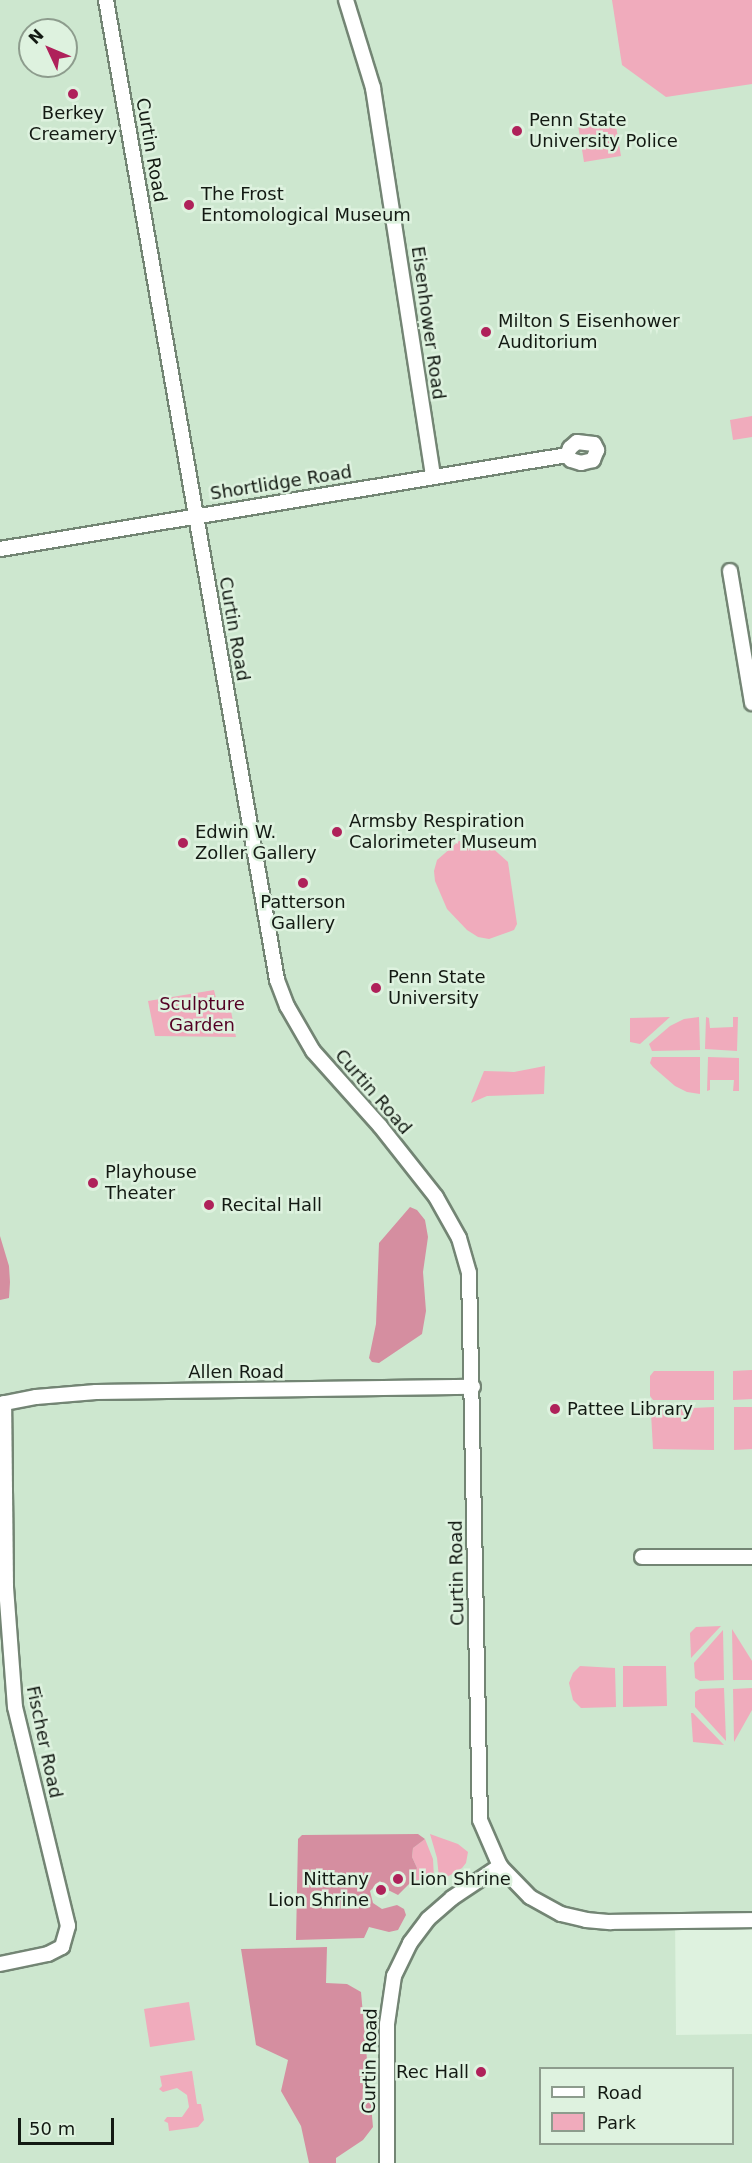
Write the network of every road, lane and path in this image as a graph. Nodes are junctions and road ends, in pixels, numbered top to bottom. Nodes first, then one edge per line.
1 (106, 0) edge
2 (346, 0) edge
3 (569, 454) dead end
4 (434, 476) junction
5 (196, 515) junction
6 (0, 549) edge
7 (730, 571) dead end
8 (752, 703) edge
9 (473, 1387) junction
10 (2, 1403) edge
11 (642, 1557) dead end
12 (752, 1557) edge
13 (500, 1866) junction
14 (752, 1920) edge
15 (0, 1964) edge
16 (387, 2163) edge

1 - 5 street, Curtin Road
2 - 4 street, Eisenhower Road
3 - 4 street, Shortlidge Road
4 - 5 street, Shortlidge Road
5 - 6 street, Shortlidge Road
5 - 9 street, Curtin Road
7 - 8 street
9 - 10 street, Allen Road
9 - 13 street, Curtin Road
10 - 15 street, Fischer Road
11 - 12 street
13 - 14 street
13 - 16 street, Curtin Road

